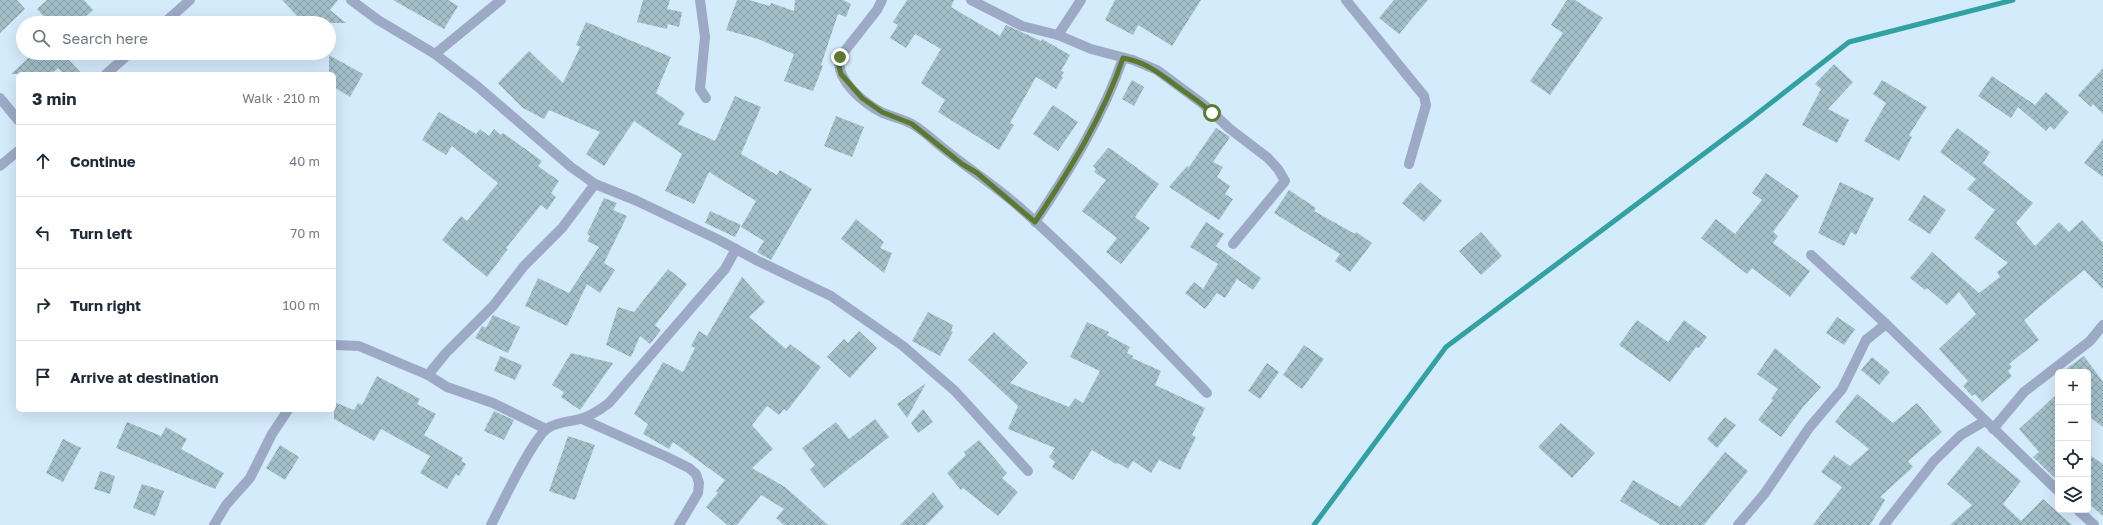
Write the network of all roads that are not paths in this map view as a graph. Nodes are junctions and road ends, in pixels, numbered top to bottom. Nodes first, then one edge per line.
1 (190, 0) edge
2 (351, 0) edge
3 (501, 0) edge
4 (700, 0) edge
5 (882, 0) edge
6 (971, 0) edge
7 (1081, 0) edge
8 (1346, 0) edge
9 (172, 16) edge
10 (1058, 35) junction
11 (435, 54) junction
12 (1123, 58) junction
13 (122, 60) edge
14 (108, 72) edge
15 (0, 98) edge
16 (706, 98) dead end
17 (16, 118) edge
18 (16, 153) edge
19 (1409, 164) dead end
20 (0, 166) edge
21 (595, 184) junction
22 (1035, 222) junction
23 (1233, 244) dead end
24 (736, 249) junction
25 (1811, 255) dead end
26 (1886, 324) junction
27 (2103, 325) edge
28 (336, 345) edge
29 (428, 375) junction
30 (1207, 393) dead end
31 (287, 412) edge
32 (582, 419) junction
33 (1985, 422) junction
34 (546, 429) junction
35 (1993, 429) junction
36 (1028, 471) dead end
37 (2055, 488) edge
38 (2081, 513) edge
39 (214, 525) edge
40 (491, 525) edge
41 (679, 525) edge
42 (1738, 525) edge
43 (1884, 525) edge
44 (2094, 525) edge

1 - 9 street
2 - 11 street
3 - 11 street
4 - 16 street
5 - 22 street
6 - 10 street
7 - 10 street
8 - 19 street
10 - 12 street
11 - 21 street
12 - 22 street
12 - 23 street
13 - 14 street
15 - 17 street
18 - 20 street
21 - 24 street
21 - 29 street
22 - 30 street
24 - 32 street
24 - 36 street
25 - 26 street
26 - 33 street
26 - 42 street
27 - 35 street
28 - 29 street
29 - 34 street
31 - 39 street
32 - 34 street
32 - 41 street
33 - 35 street
33 - 43 street
34 - 40 street
35 - 37 street
38 - 44 street

